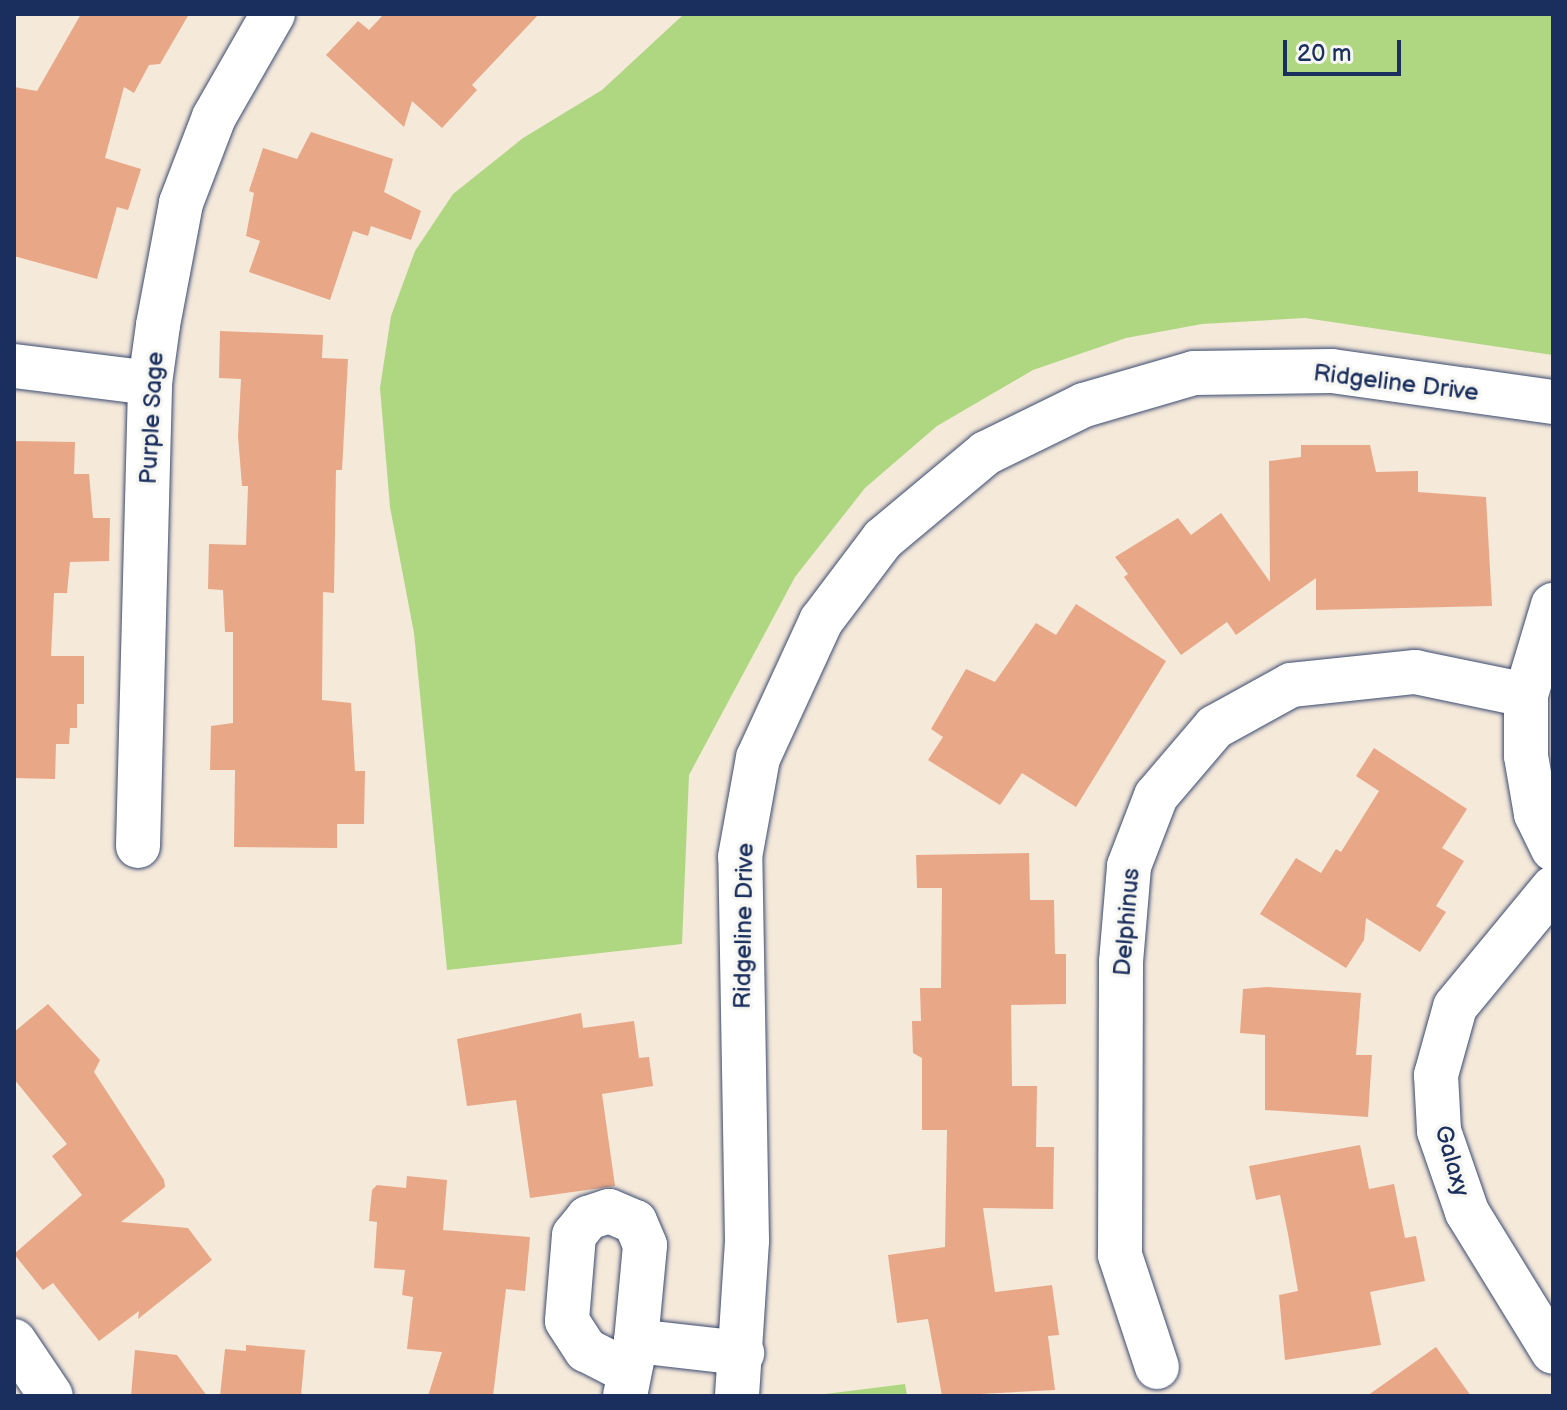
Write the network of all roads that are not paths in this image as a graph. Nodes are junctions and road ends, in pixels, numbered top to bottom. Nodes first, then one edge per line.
1 (273, 14) edge
2 (14, 366) edge
3 (150, 383) junction
4 (1553, 402) edge
5 (1553, 605) edge
6 (1526, 695) junction
7 (138, 846) dead end
8 (1553, 849) edge
9 (1553, 888) edge
10 (1553, 1352) edge
11 (17, 1353) edge
12 (742, 1353) junction
13 (1157, 1367) dead end
14 (629, 1370) edge
15 (51, 1396) edge
16 (737, 1396) edge

1 - 3 street, Purple Sage
2 - 3 street
3 - 7 street, Purple Sage
4 - 12 street, Ridgeline Drive
5 - 6 street
6 - 8 street
6 - 13 street, Delphinus
9 - 10 street, Galaxy
11 - 15 street
12 - 14 street
12 - 16 street, Ridgeline Drive

